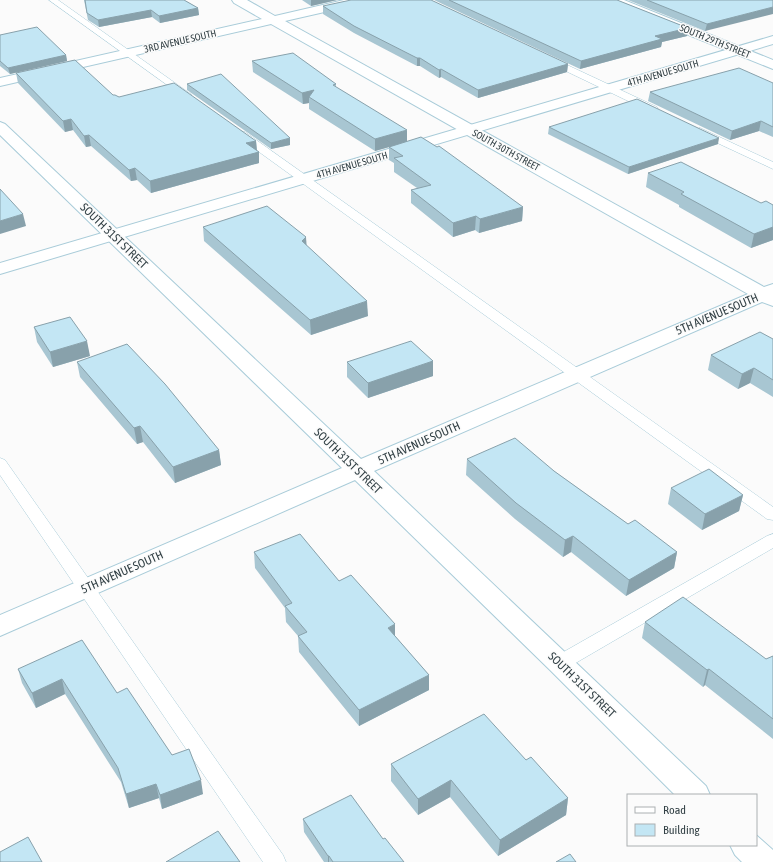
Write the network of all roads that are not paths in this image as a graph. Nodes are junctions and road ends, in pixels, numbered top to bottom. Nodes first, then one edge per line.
1 (53, 0) edge
2 (238, 0) edge
3 (360, 0) edge
4 (613, 0) edge
5 (274, 20) junction
6 (773, 40) edge
7 (738, 51) junction
8 (128, 53) junction
9 (539, 54) edge
10 (773, 65) edge
11 (0, 82) edge
12 (611, 88) junction
13 (200, 104) edge
14 (659, 112) edge
15 (688, 125) edge
16 (0, 127) edge
17 (232, 128) edge
18 (470, 130) junction
19 (773, 166) edge
20 (303, 179) junction
21 (112, 235) junction
22 (0, 269) edge
23 (770, 295) edge
24 (575, 375) junction
25 (0, 463) edge
26 (357, 470) junction
27 (773, 515) edge
28 (773, 540) edge
29 (86, 588) junction
30 (0, 626) edge
31 (560, 663) junction
32 (694, 794) edge
33 (747, 846) edge
34 (275, 862) edge
35 (764, 862) edge

1 - 8 lane
2 - 5 street, SOUTH 30TH STREET
3 - 5 street, 3RD AVENUE SOUTH
4 - 7 street, SOUTH 29TH STREET
5 - 8 street, 3RD AVENUE SOUTH
5 - 18 street, SOUTH 30TH STREET
6 - 7 street, 4TH AVENUE SOUTH
7 - 10 street, SOUTH 29TH STREET
7 - 12 street, 4TH AVENUE SOUTH
8 - 11 street, 3RD AVENUE SOUTH
8 - 13 lane
9 - 12 lane
12 - 14 lane
12 - 18 street, 4TH AVENUE SOUTH
15 - 19 lane
16 - 21 street, SOUTH 31ST STREET
17 - 20 lane
18 - 20 street, 4TH AVENUE SOUTH
18 - 23 street, SOUTH 30TH STREET
20 - 21 street, 4TH AVENUE SOUTH
20 - 24 lane
21 - 22 street, 4TH AVENUE SOUTH
21 - 26 street, SOUTH 31ST STREET
23 - 24 street, 5TH AVENUE SOUTH
24 - 26 street, 5TH AVENUE SOUTH
24 - 27 lane
25 - 29 lane
26 - 29 street, 5TH AVENUE SOUTH
26 - 31 street, SOUTH 31ST STREET
28 - 31 lane
29 - 30 street, 5TH AVENUE SOUTH
29 - 34 lane
31 - 32 street, SOUTH 31ST STREET
33 - 35 street

